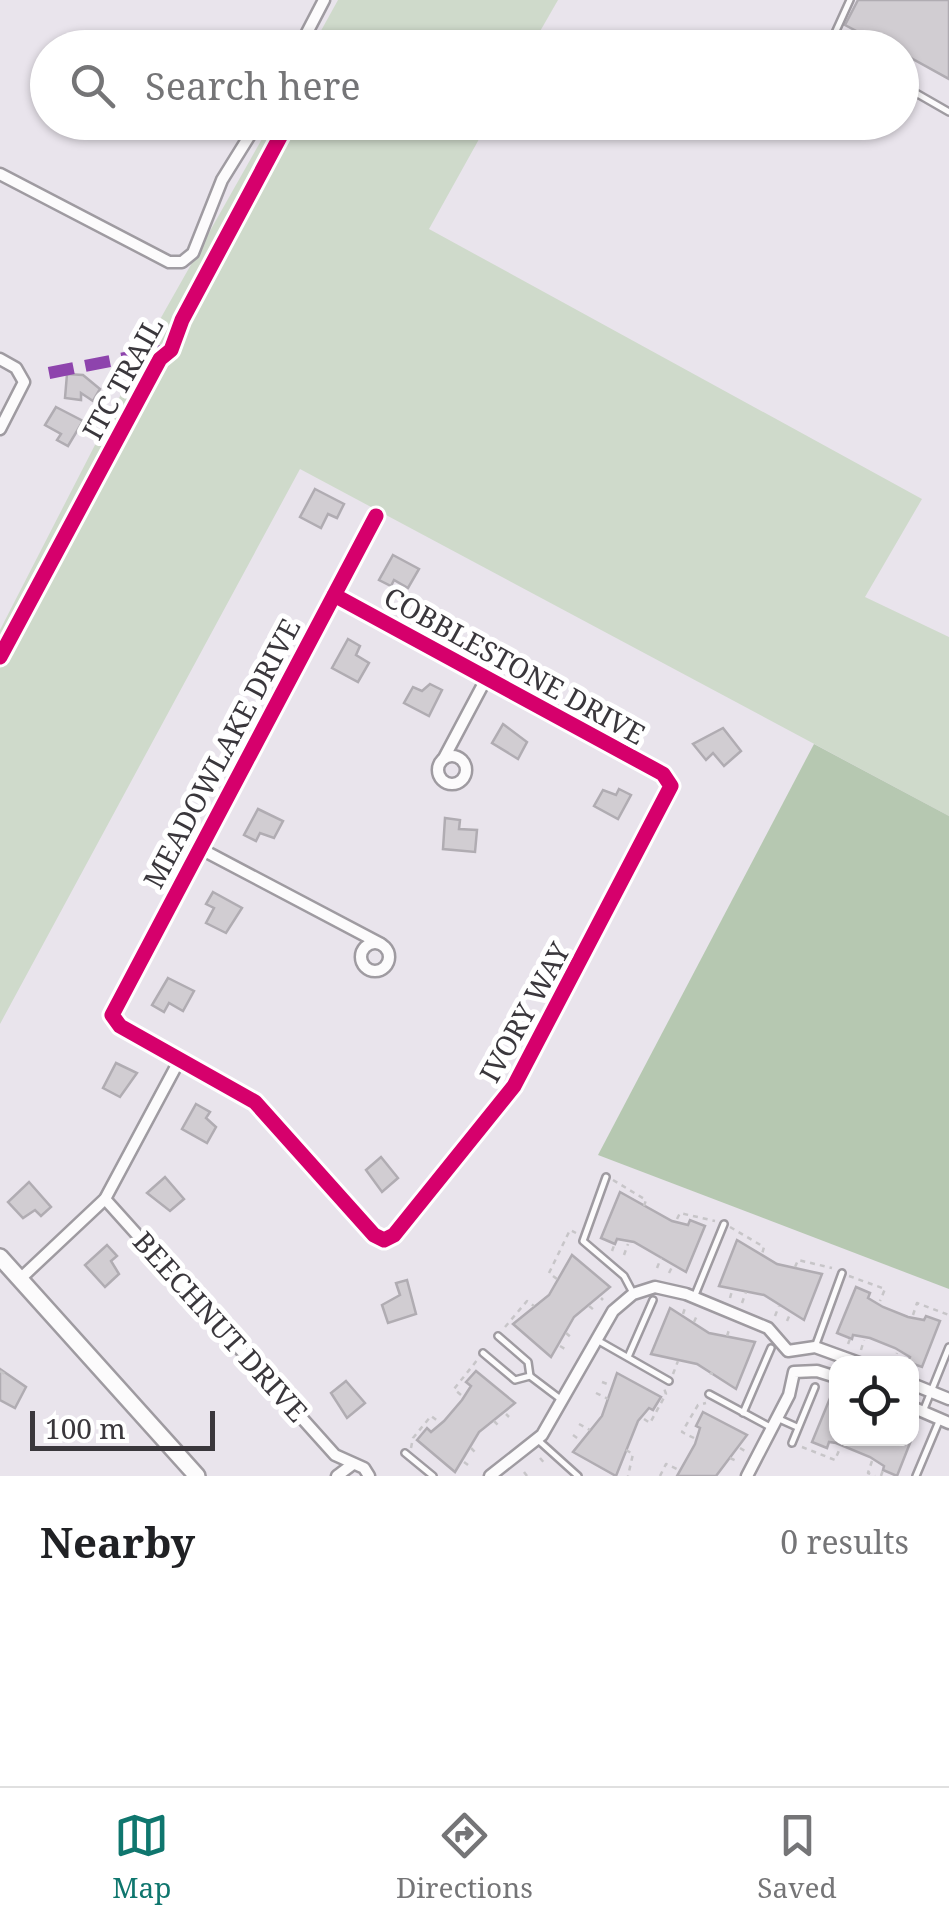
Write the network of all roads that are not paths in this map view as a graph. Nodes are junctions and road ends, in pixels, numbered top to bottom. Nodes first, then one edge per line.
1 (324, 0) edge
2 (850, 0) edge
3 (308, 30) edge
4 (836, 30) edge
5 (919, 95) edge
6 (949, 112) edge
7 (247, 140) edge
8 (0, 174) edge
9 (0, 360) edge
10 (0, 429) edge
11 (376, 516) dead end
12 (334, 595) junction
13 (486, 678) junction
14 (454, 744) junction
15 (444, 758) junction
16 (462, 759) junction
17 (670, 781) joint
18 (199, 848) junction
19 (358, 936) junction
20 (381, 944) junction
21 (362, 953) junction
22 (180, 1059) junction
23 (609, 1178) road end
24 (104, 1199) junction
25 (724, 1225) road end
26 (0, 1257) edge
27 (842, 1273) road end
28 (20, 1279) junction
29 (634, 1294) junction
30 (694, 1298) junction
31 (653, 1300) dead end
32 (499, 1334) road end
33 (597, 1340) junction
34 (816, 1347) junction
35 (949, 1347) edge
36 (771, 1348) dead end
37 (788, 1351) junction
38 (481, 1356) road end
39 (840, 1356) edge
40 (628, 1358) junction
41 (794, 1372) junction
42 (829, 1375) edge
43 (530, 1376) junction
44 (668, 1381) road end
45 (815, 1387) dead end
46 (919, 1387) edge
47 (931, 1392) junction
48 (709, 1398) road end
49 (949, 1399) edge
50 (563, 1401) junction
51 (919, 1407) edge
52 (919, 1411) edge
53 (744, 1413) junction
54 (944, 1421) edge
55 (775, 1423) junction
56 (798, 1428) junction
57 (538, 1440) junction
58 (795, 1444) road end
59 (409, 1452) road end
60 (335, 1455) junction
61 (354, 1464) junction
62 (197, 1476) edge
63 (337, 1476) edge
64 (369, 1476) edge
65 (432, 1476) edge
66 (490, 1476) edge
67 (578, 1476) edge
68 (747, 1476) edge
69 (916, 1476) edge

1 - 3 street
2 - 4 lane
5 - 6 lane
7 - 8 street
9 - 10 street
11 - 12 street, MEADOWLAKE DRIVE
12 - 13 street, COBBLESTONE DRIVE
12 - 18 street, MEADOWLAKE DRIVE
13 - 14 street
13 - 17 street, COBBLESTONE DRIVE
14 - 15 street
14 - 16 street
15 - 16 street
15 - 16 street
17 - 22 street, IVORY WAY
18 - 19 street
18 - 22 street, MEADOWLAKE DRIVE
19 - 20 street
19 - 21 street
20 - 21 street
20 - 21 street
22 - 24 street
23 - 29 lane
24 - 28 street
24 - 60 street, BEECHNUT DRIVE
25 - 30 lane
26 - 28 street
27 - 34 lane
28 - 62 street
29 - 30 street
29 - 33 street
30 - 37 street
31 - 40 lane
32 - 43 lane
33 - 40 lane
33 - 50 street
34 - 37 street
34 - 39 street
35 - 47 lane
36 - 53 lane
37 - 41 lane
38 - 43 lane
40 - 44 lane
41 - 42 street
41 - 55 street
43 - 50 lane
45 - 56 lane
46 - 47 street
47 - 49 street
47 - 51 lane
48 - 53 lane
50 - 57 street
52 - 54 street
53 - 55 lane
54 - 69 lane
55 - 56 lane
55 - 68 street
56 - 58 lane
57 - 66 street
57 - 67 lane
59 - 65 lane
60 - 61 street, BEECHNUT DRIVE
60 - 63 street
61 - 63 street
61 - 64 street, BEECHNUT DRIVE

